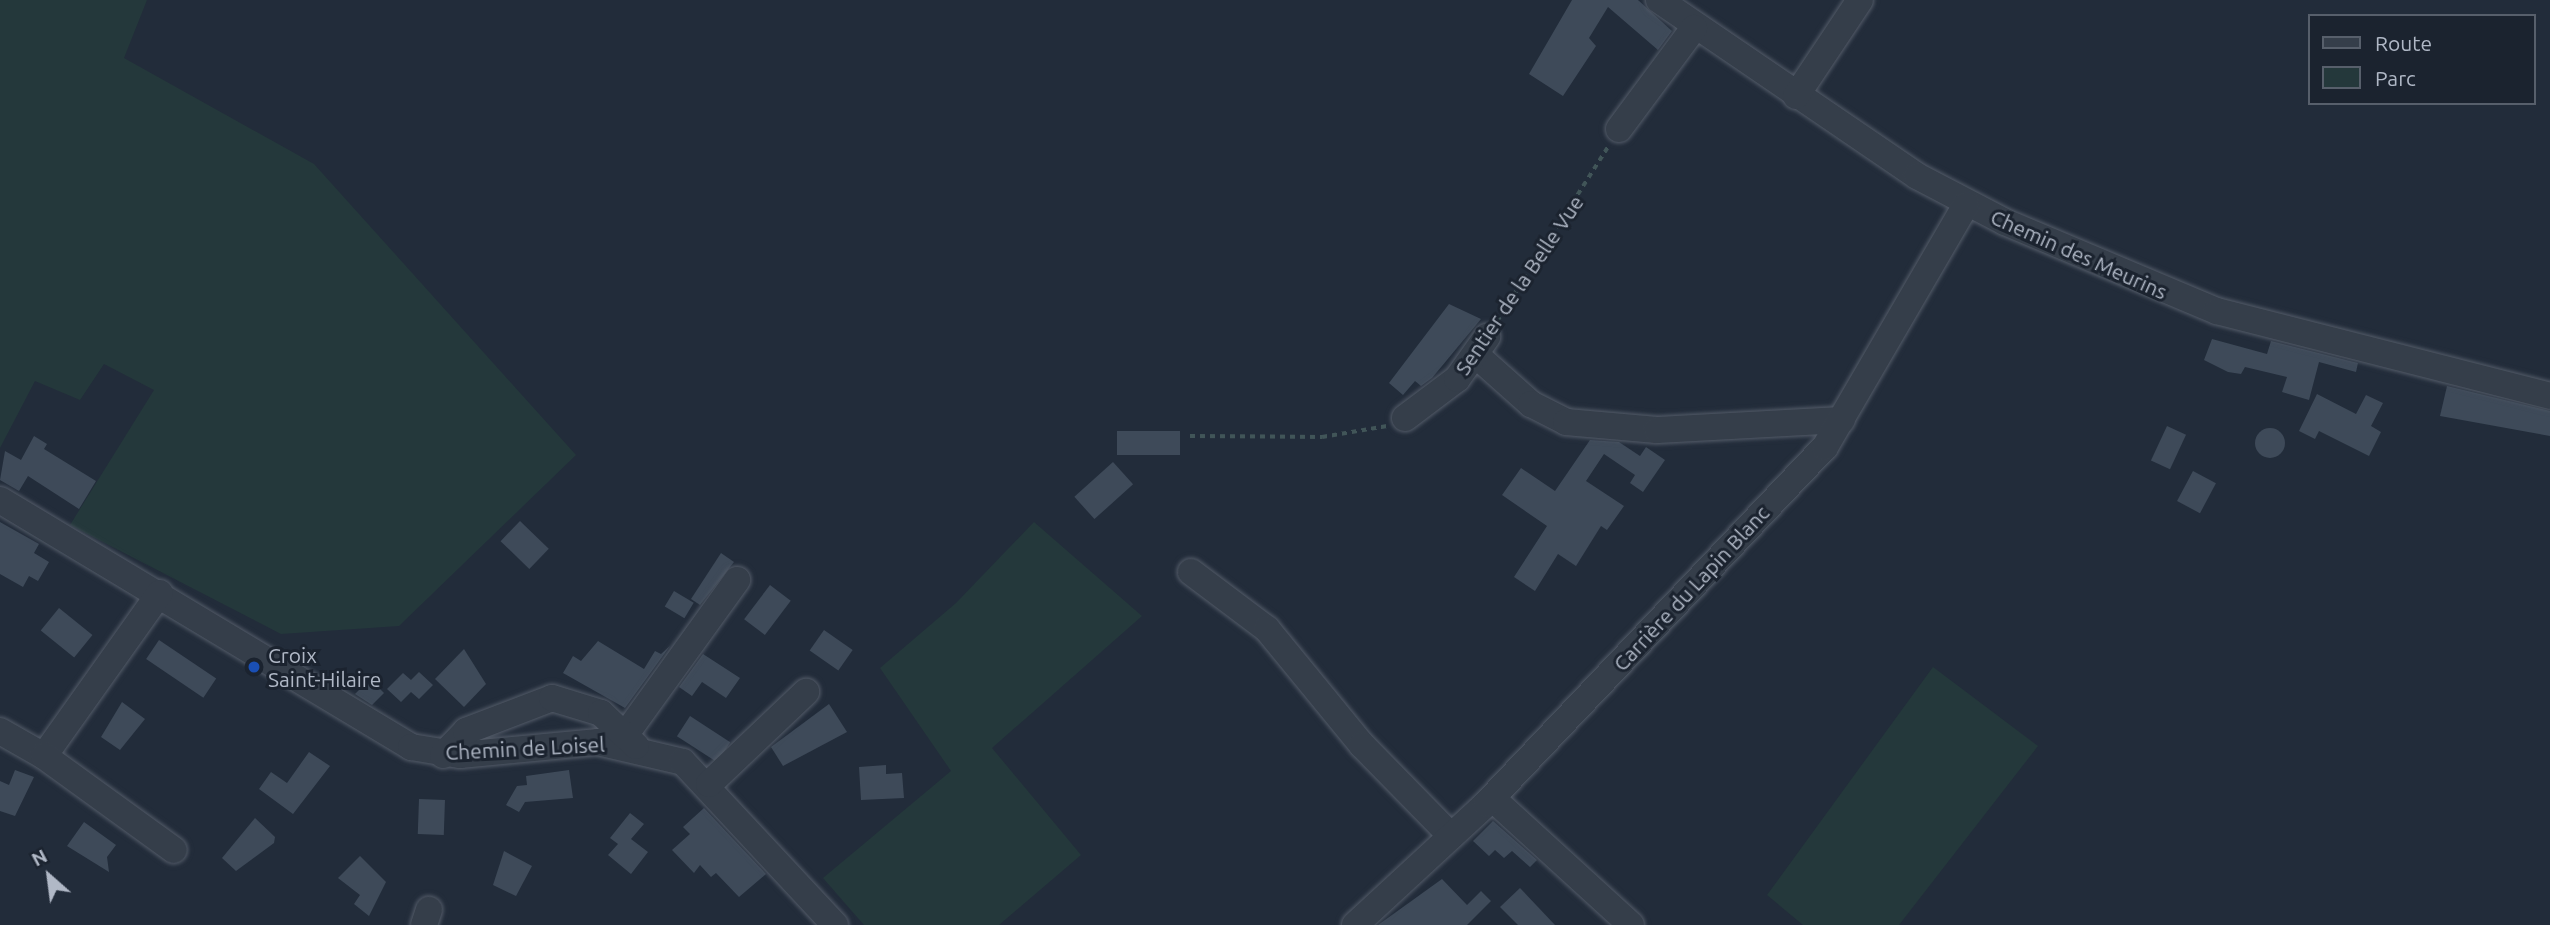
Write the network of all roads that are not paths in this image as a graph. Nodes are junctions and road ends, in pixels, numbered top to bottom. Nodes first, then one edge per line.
1 (1658, 0) edge
2 (1860, 0) edge
3 (1695, 28) junction
4 (1796, 96) junction
5 (1619, 129) road end
6 (1966, 205) junction
7 (2550, 396) edge
8 (1405, 418) road end
9 (1842, 420) junction
10 (0, 500) edge
11 (1191, 572) dead end
12 (737, 580) dead end
13 (160, 593) junction
14 (806, 692) dead end
15 (0, 731) edge
16 (631, 740) junction
17 (443, 755) junction
18 (44, 756) junction
19 (709, 784) junction
20 (1492, 798) junction
21 (1451, 836) junction
22 (174, 850) dead end
23 (835, 925) edge
24 (1355, 925) edge
25 (1630, 925) edge

1 - 3 street, Chemin des Meurins
2 - 4 street
3 - 4 street, Chemin des Meurins
3 - 5 street
4 - 6 street, Chemin des Meurins
6 - 7 street, Chemin des Meurins
6 - 9 street, Carrière du Lapin Blanc
8 - 9 street, Sentier de la Belle Vue
9 - 20 street, Carrière du Lapin Blanc
10 - 13 street, Chemin de Loisel
11 - 21 street
12 - 16 street
13 - 17 street, Chemin de Loisel
13 - 18 street
14 - 19 street
15 - 18 street
16 - 17 street, Chemin de Loisel
16 - 17 street
16 - 19 street, Chemin de Loisel
18 - 22 street
19 - 23 street, Chemin de Loisel
20 - 21 street, Carrière du Lapin Blanc
20 - 25 street
21 - 24 street, Carrière du Lapin Blanc

